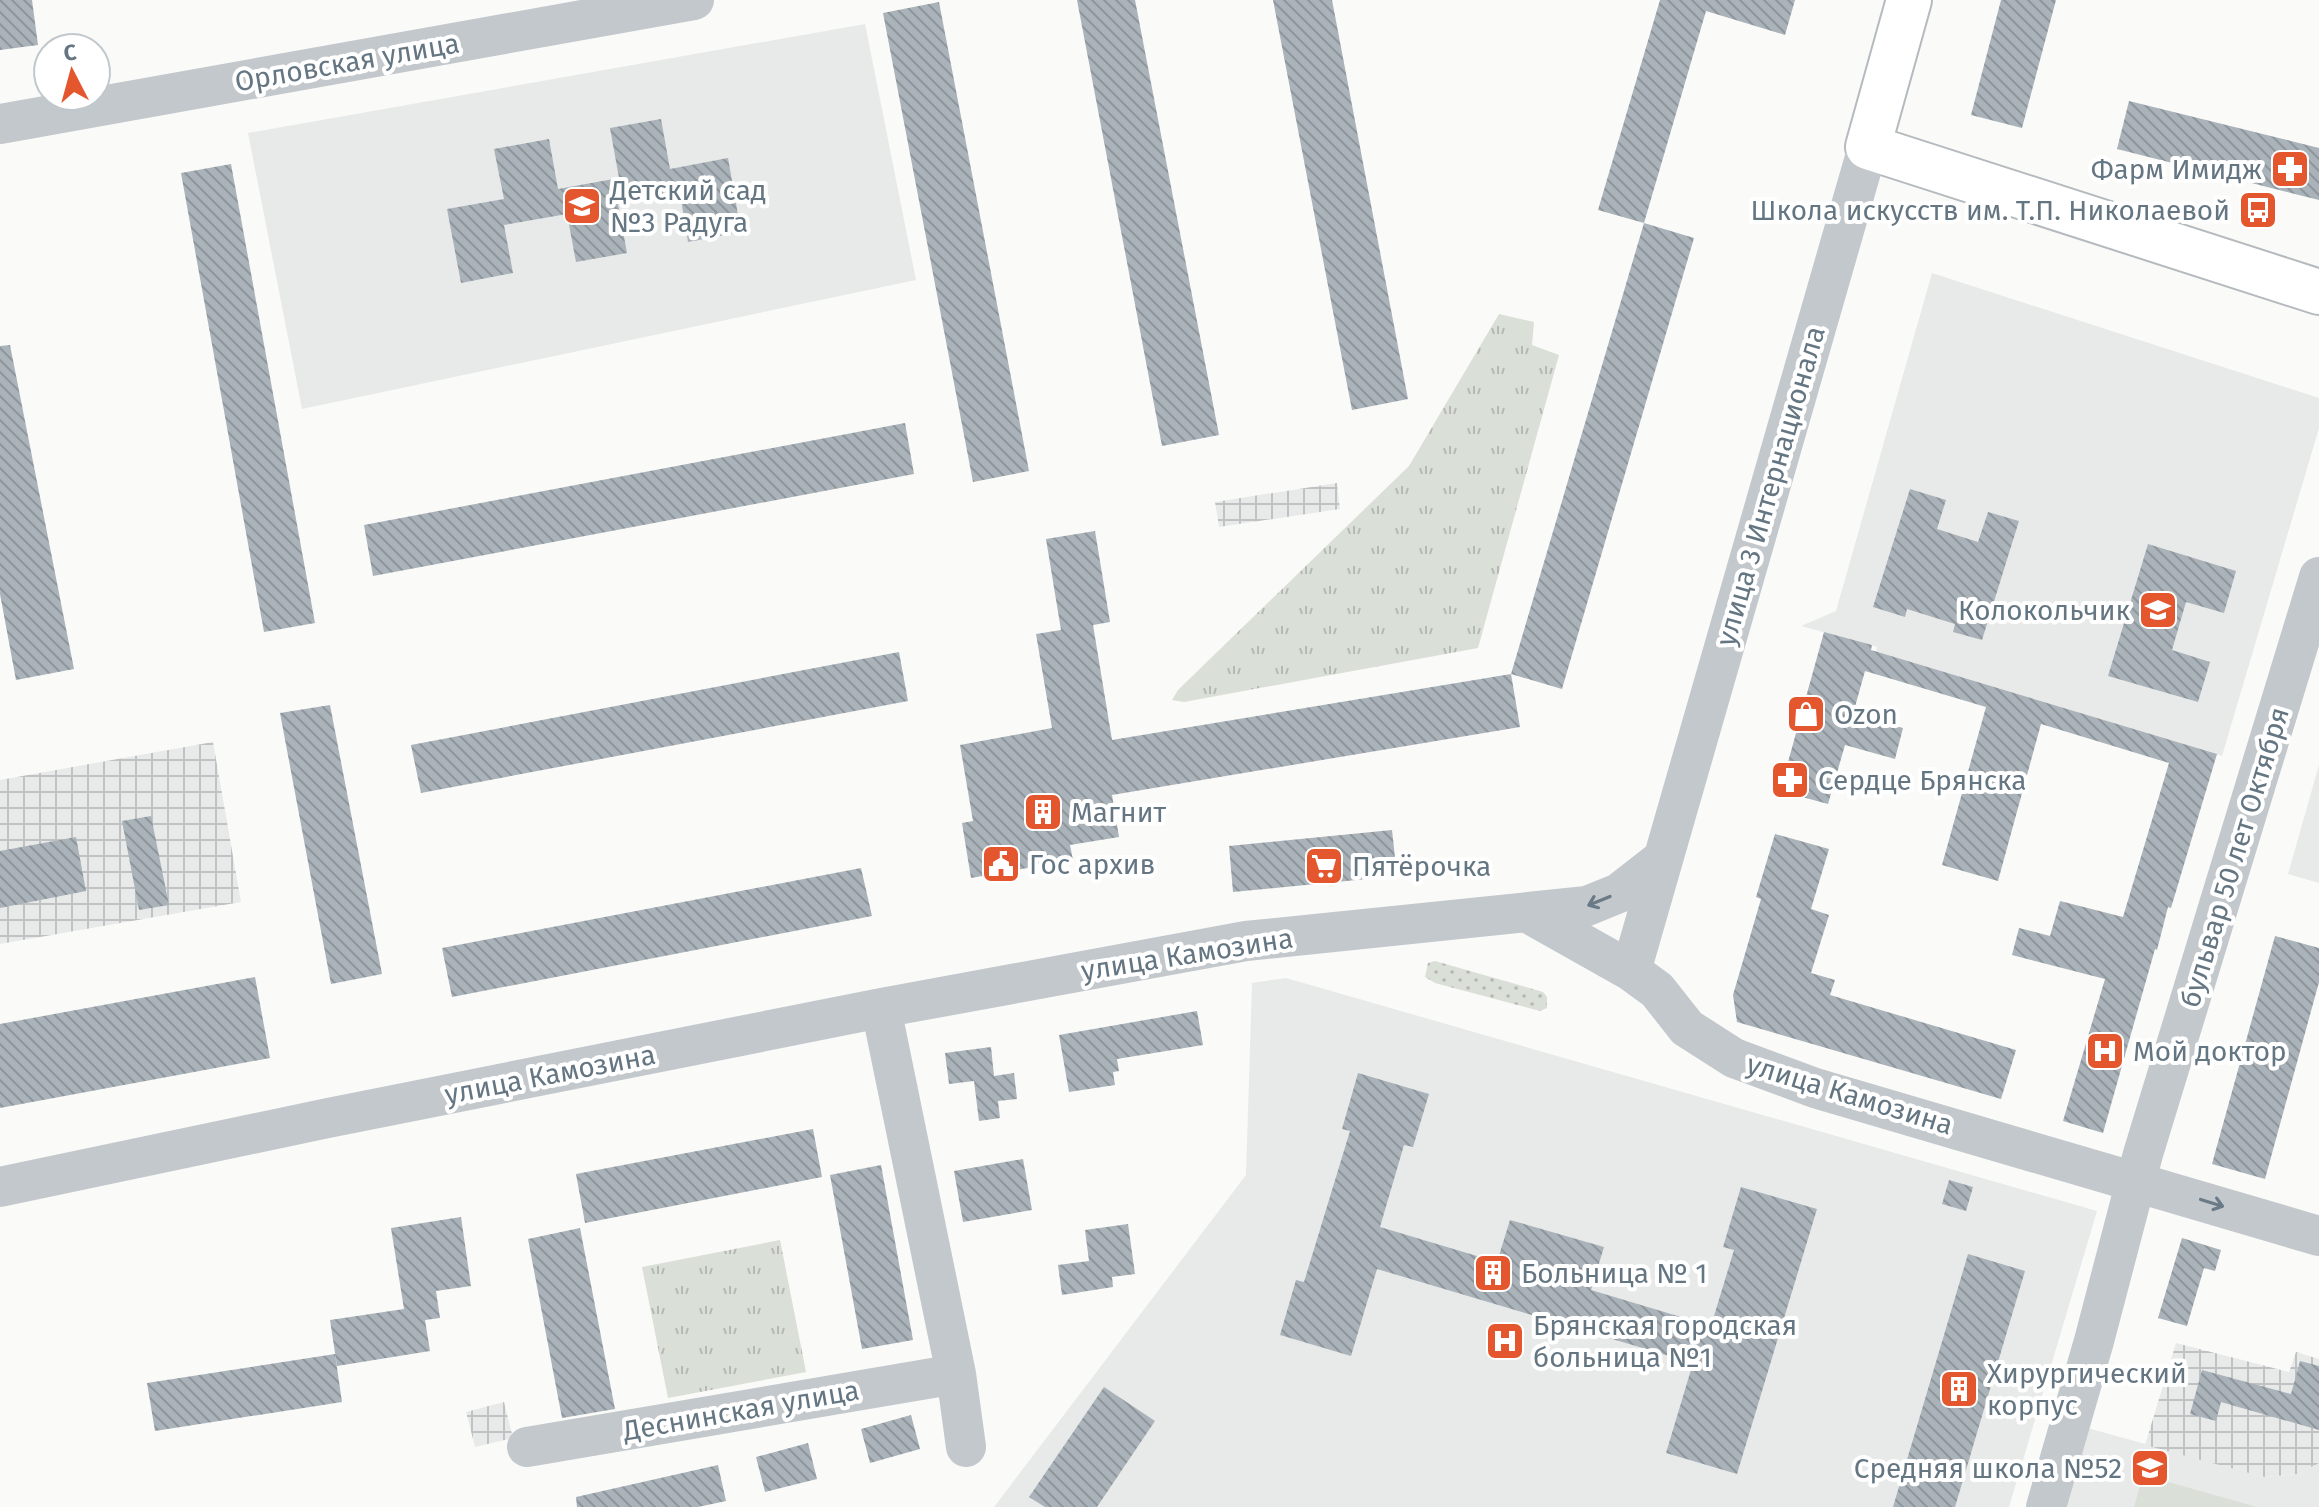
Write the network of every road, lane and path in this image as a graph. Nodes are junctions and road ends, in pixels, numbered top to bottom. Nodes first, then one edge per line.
1 (694, 0) edge
2 (1909, 0) edge
3 (508, 16) edge
4 (0, 124) edge
5 (1868, 147) junction
6 (2319, 292) edge
7 (2319, 577) edge
8 (1660, 861) junction
9 (1528, 913) junction
10 (1631, 971) junction
11 (881, 1008) junction
12 (2137, 1180) junction
13 (0, 1187) edge
14 (2319, 1236) edge
15 (956, 1374) junction
16 (527, 1447) dead end
17 (966, 1447) dead end
18 (2046, 1507) edge

1 - 3 street, Орловская улица
2 - 5 main road, улица 3 Интернационала
3 - 4 street, Орловская улица
5 - 6 main road
5 - 8 street, улица 3 Интернационала
7 - 12 street, бульвар 50 лет Октября
8 -> 9 street
8 - 10 street, улица 3 Интернационала
9 - 10 street, улица Камозина
9 - 11 street, улица Камозина
10 - 12 street, улица Камозина
11 - 13 street, улица Камозина
11 - 15 street
12 -> 14 street, улица Камозина
12 - 18 street, бульвар 50 лет Октября
15 - 16 street, Деснинская улица
15 - 17 street

